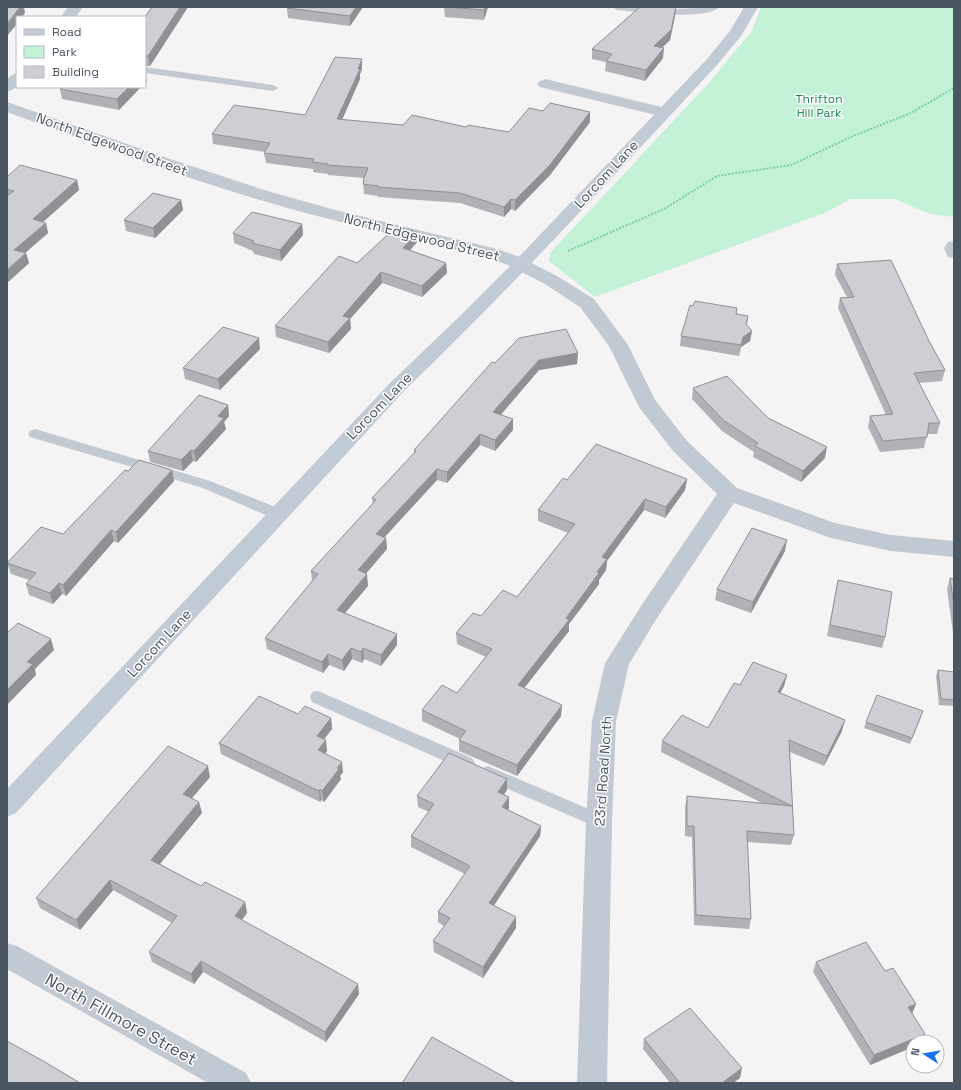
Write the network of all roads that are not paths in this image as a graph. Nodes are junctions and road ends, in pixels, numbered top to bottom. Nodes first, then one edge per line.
1 (76, 7) edge
2 (617, 7) edge
3 (714, 7) edge
4 (751, 7) edge
5 (69, 16) edge
6 (146, 70) edge
7 (16, 78) edge
8 (545, 84) dead end
9 (7, 87) edge
10 (273, 88) dead end
11 (7, 107) edge
12 (664, 112) junction
13 (954, 246) edge
14 (954, 253) edge
15 (521, 265) junction
16 (35, 434) dead end
17 (729, 493) junction
18 (278, 514) junction
19 (954, 549) edge
20 (318, 697) dead end
21 (7, 806) edge
22 (599, 822) junction
23 (7, 955) edge
24 (236, 1083) edge
25 (592, 1083) edge

1 - 5 street
2 - 3 lane
4 - 12 street, Lorcom Lane
6 - 10 lane
7 - 9 street
8 - 12 street
11 - 15 street, North Edgewood Street
12 - 15 street, Lorcom Lane
13 - 14 street
15 - 17 street, North Edgewood Street
15 - 18 street, Lorcom Lane
16 - 18 lane
17 - 19 street, North Edgewood Street
17 - 22 street, 23rd Road North
18 - 21 street, Lorcom Lane
20 - 22 lane
22 - 25 street, 23rd Road North
23 - 24 street, North Fillmore Street

